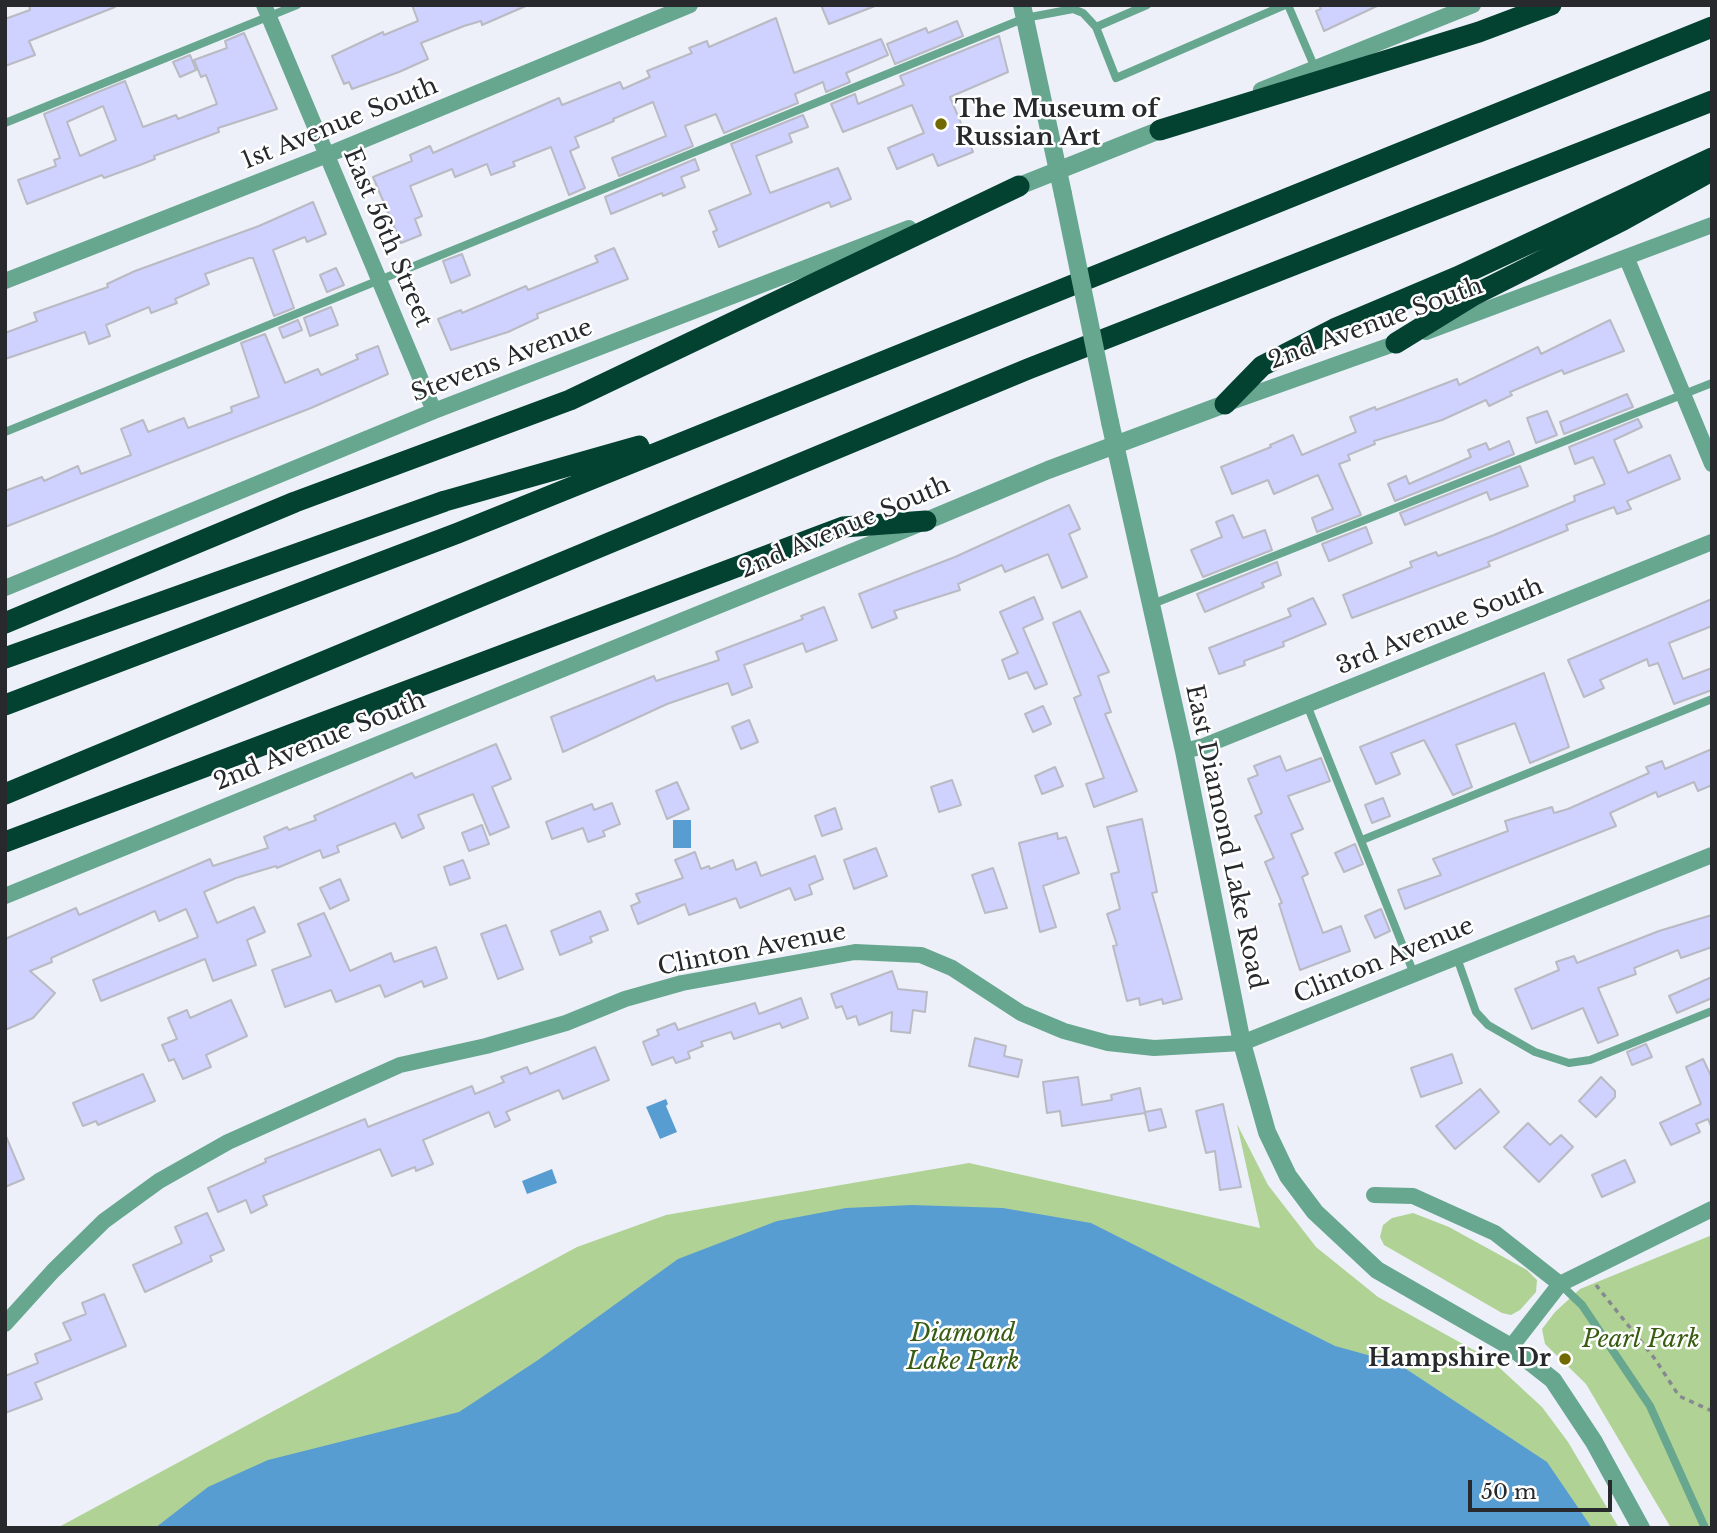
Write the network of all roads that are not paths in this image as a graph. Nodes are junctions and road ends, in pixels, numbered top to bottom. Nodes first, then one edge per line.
1 (297, 5) edge
2 (690, 5) edge
3 (1147, 5) edge
4 (1287, 5) edge
5 (1473, 5) edge
6 (1551, 5) edge
7 (267, 11) edge
8 (1024, 12) edge
9 (1096, 27) junction
10 (1712, 27) edge
11 (1315, 68) junction
12 (1712, 101) edge
13 (5, 123) edge
14 (1160, 130) junction
15 (327, 155) junction
16 (1712, 158) edge
17 (1058, 171) junction
18 (1712, 171) edge
19 (1020, 186) junction
20 (1712, 225) edge
21 (1627, 259) junction
22 (5, 281) edge
23 (380, 282) junction
24 (1396, 343) junction
25 (1712, 383) edge
26 (1683, 395) junction
27 (1225, 404) junction
28 (434, 411) junction
29 (738, 418) junction
30 (5, 432) edge
31 (1115, 444) junction
32 (1712, 464) edge
33 (926, 521) junction
34 (1712, 542) edge
35 (5, 587) edge
36 (1150, 605) junction
37 (5, 623) edge
38 (5, 658) edge
39 (1712, 699) edge
40 (5, 705) edge
41 (1307, 705) junction
42 (1184, 751) junction
43 (5, 794) edge
44 (1362, 840) junction
45 (5, 842) edge
46 (1712, 855) edge
47 (5, 896) edge
48 (1456, 955) junction
49 (1414, 974) junction
50 (1712, 1011) edge
51 (1242, 1042) junction
52 (1374, 1195) dead end
53 (1712, 1209) edge
54 (1560, 1284) junction
55 (5, 1324) edge
56 (1511, 1347) junction
57 (1641, 1528) edge
58 (1705, 1528) edge

1 - 7 lane
2 - 15 street, 1st Avenue South
3 - 9 lane
4 - 9 lane
4 - 11 lane
5 - 11 street
6 - 14 highway
7 - 13 lane
7 - 15 street, East 56th Street
8 - 9 lane
8 - 17 street, East Diamond Lake Road
8 - 23 lane
10 - 29 highway
11 - 14 street
12 - 43 highway
14 - 17 street
15 - 22 street, 1st Avenue South
15 - 23 street, East 56th Street
16 - 27 highway
17 - 19 street
17 - 31 street, East Diamond Lake Road, bridge
18 - 24 highway
19 - 28 street, Stevens Avenue
19 - 37 highway
20 - 21 street, 2nd Avenue South
21 - 24 street, 2nd Avenue South
21 - 26 street
23 - 28 street, East 56th Street
23 - 30 lane
24 - 27 street, 2nd Avenue South
25 - 26 lane
26 - 32 street
26 - 36 lane
27 - 31 street, 2nd Avenue South
28 - 35 street, Stevens Avenue
29 - 38 highway
29 - 40 highway
31 - 33 street, 2nd Avenue South
31 - 36 street, East Diamond Lake Road
33 - 45 highway
33 - 47 street, 2nd Avenue South
34 - 41 street, 3rd Avenue South
36 - 42 street, East Diamond Lake Road
39 - 44 lane
41 - 42 street, 3rd Avenue South
41 - 44 lane
42 - 51 street, East Diamond Lake Road
44 - 49 lane
46 - 48 street, Clinton Avenue
48 - 49 street, Clinton Avenue
48 - 50 lane
49 - 51 street, Clinton Avenue
51 - 55 street, Clinton Avenue
51 - 56 street, East Diamond Lake Road
52 - 54 street
53 - 54 street
54 - 56 street
54 - 58 lane
56 - 57 street, East Diamond Lake Road

